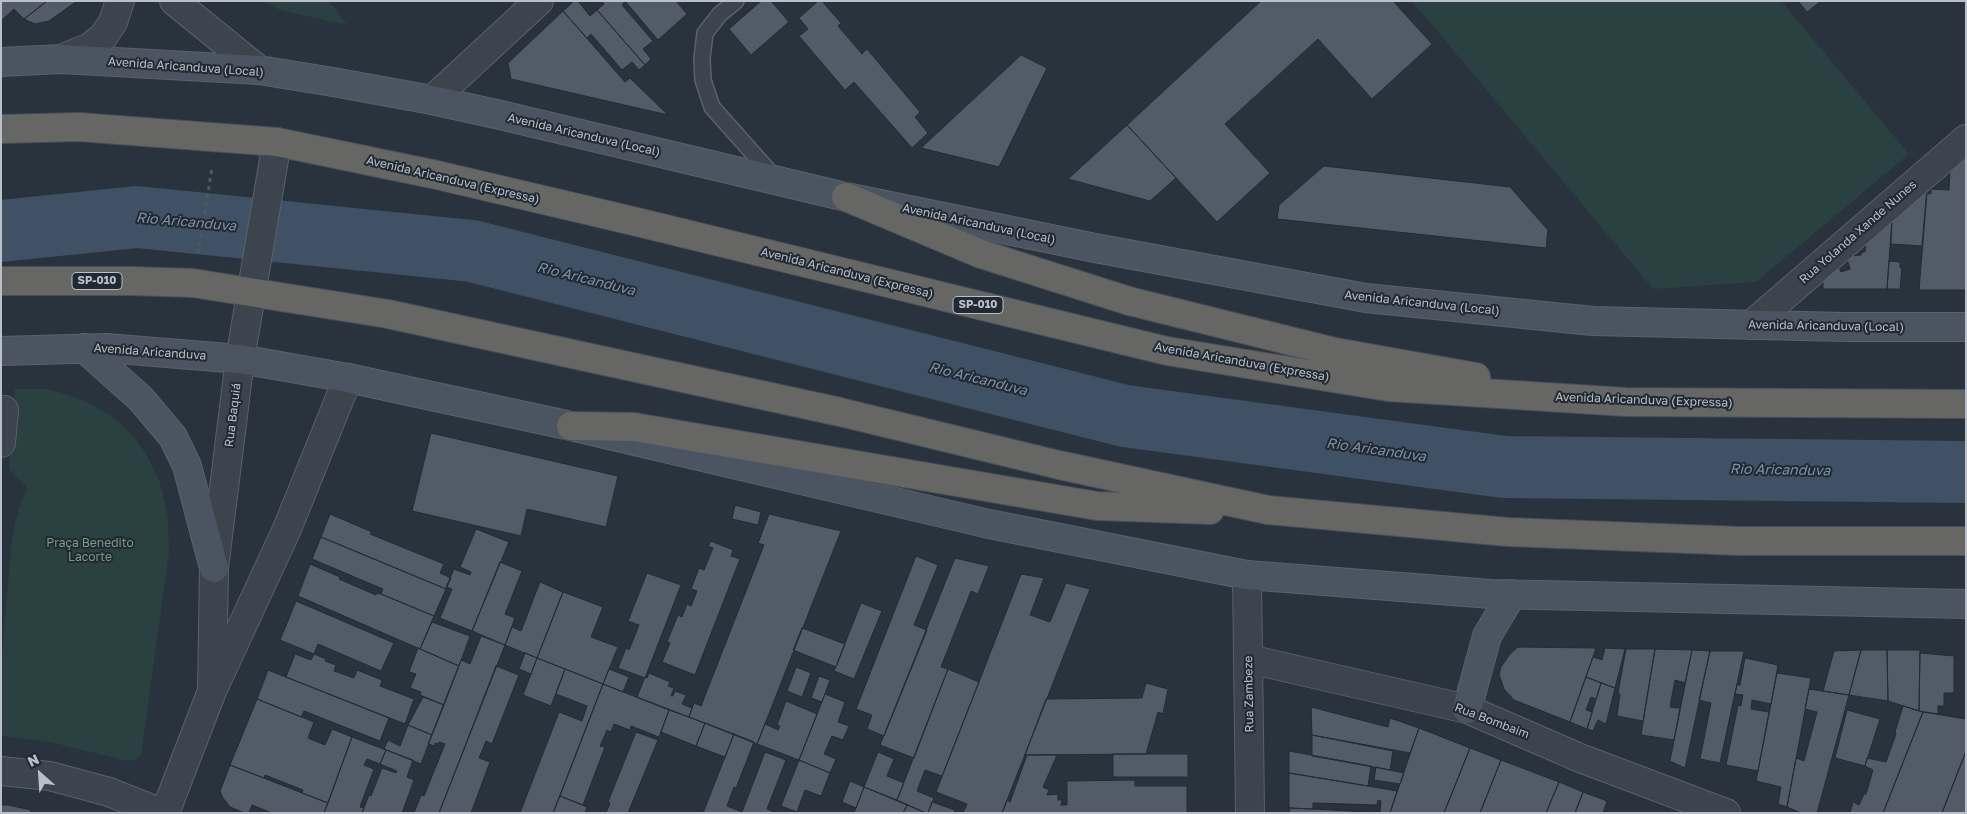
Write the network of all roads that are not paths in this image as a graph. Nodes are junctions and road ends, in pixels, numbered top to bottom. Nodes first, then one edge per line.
1 (120, 1) edge
2 (175, 1) edge
3 (539, 1) edge
4 (736, 1) edge
5 (61, 59) junction
6 (1, 62) edge
7 (258, 70) junction
8 (432, 100) junction
9 (1, 129) edge
10 (1966, 139) edge
11 (275, 152) junction
12 (778, 181) junction
13 (846, 197) junction
14 (253, 280) junction
15 (1, 281) edge
16 (1750, 325) junction
17 (1966, 327) edge
18 (84, 348) junction
19 (1, 351) edge
20 (240, 359) junction
21 (348, 378) junction
22 (1626, 402) junction
23 (1966, 404) edge
24 (4, 410) dead end
25 (571, 426) junction
26 (1, 444) edge
27 (1268, 510) junction
28 (1966, 540) edge
29 (214, 568) junction
30 (1247, 575) junction
31 (1512, 594) junction
32 (1966, 604) edge
33 (1249, 660) junction
34 (212, 691) junction
35 (1466, 709) junction
36 (1, 771) edge
37 (164, 813) edge
38 (1250, 813) edge
39 (1726, 813) edge

1 - 5 street
2 - 7 street
3 - 8 street
4 - 12 lane
5 - 6 main road, Avenida Aricanduva (Local)
5 - 7 main road, Avenida Aricanduva (Local)
7 - 8 main road, Avenida Aricanduva (Local)
8 - 12 main road, Avenida Aricanduva (Local)
9 - 11 highway, Avenida Aricanduva (Expressa) / SP-010
10 - 16 street, Rua Yolanda Xande Nunes
11 - 14 street, Rua Baquiá
11 - 22 highway, Avenida Aricanduva (Expressa) / SP-010
12 - 13 main road, Avenida Aricanduva (Local)
13 - 16 main road, Avenida Aricanduva (Local)
13 - 22 highway
14 - 15 highway, SP-010
14 - 20 street, Rua Baquiá
14 - 27 highway, SP-010
16 - 17 main road, Avenida Aricanduva (Local)
18 - 19 main road, Avenida Aricanduva
18 - 20 main road, Avenida Aricanduva
18 - 29 main road
20 - 21 main road
20 - 29 street, Rua Baquiá
21 - 25 main road
21 - 34 street, Rua Baquiá
22 - 23 highway, Avenida Aricanduva (Expressa) / SP-010
24 - 26 street
25 - 27 highway
25 - 30 main road
27 - 28 highway, SP-010
29 - 34 street, Rua Baquiá
30 - 31 main road
30 - 33 street, Rua Zambeze
31 - 32 main road
31 - 35 main road
33 - 35 street, Rua Bombaim
33 - 38 street, Rua Zambeze
34 - 37 street, Rua Baquiá
35 - 39 street, Rua Bombaim
36 - 37 street

